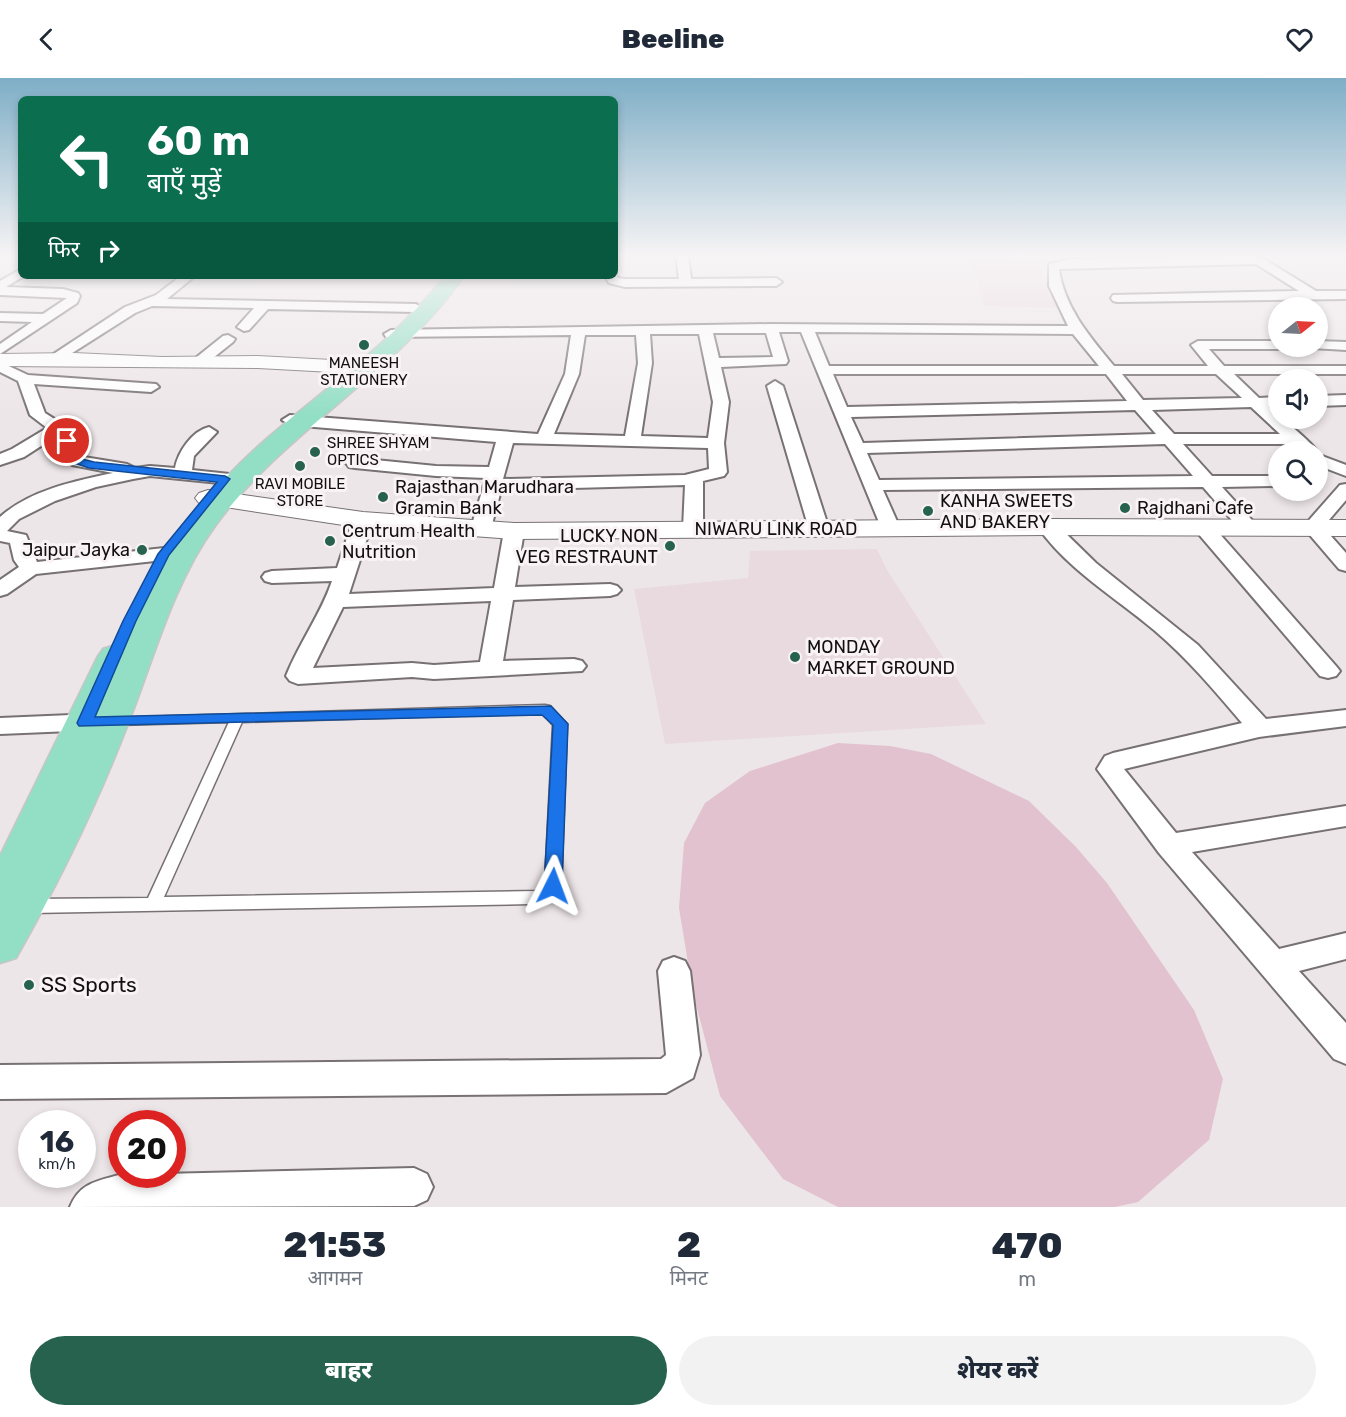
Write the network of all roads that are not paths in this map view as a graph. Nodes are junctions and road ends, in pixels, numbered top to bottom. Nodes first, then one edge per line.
1 (57, 309) edge
2 (134, 309) edge
3 (261, 309) edge
4 (290, 309) edge
5 (417, 309) edge
6 (421, 309) edge
7 (1066, 309) edge
8 (0, 317) edge
9 (44, 318) junction
10 (404, 325) junction
11 (244, 327) dead end
12 (771, 328) junction
13 (806, 328) junction
14 (705, 329) junction
15 (643, 330) junction
16 (1077, 330) junction
17 (579, 331) junction
18 (228, 339) dead end
19 (1268, 345) edge
20 (1328, 345) edge
21 (1346, 346) edge
22 (0, 350) edge
23 (53, 359) junction
24 (0, 360) edge
25 (198, 363) junction
26 (713, 363) junction
27 (0, 366) edge
28 (362, 367) junction
29 (1219, 369) junction
30 (824, 370) junction
31 (1346, 370) edge
32 (1110, 371) junction
33 (25, 379) junction
34 (775, 386) dead end
35 (151, 387) dead end
36 (1346, 400) edge
37 (1328, 401) edge
38 (1268, 402) edge
39 (1256, 403) junction
40 (1138, 404) junction
41 (841, 412) junction
42 (297, 420) junction
43 (58, 428) junction
44 (209, 432) dead end
45 (506, 438) junction
46 (544, 439) junction
47 (1170, 439) junction
48 (632, 441) junction
49 (1299, 441) edge
50 (716, 443) junction
51 (1268, 443) edge
52 (856, 448) junction
53 (0, 460) edge
54 (355, 463) dead end
55 (1328, 464) edge
56 (150, 471) junction
57 (1346, 471) edge
58 (183, 474) junction
59 (694, 478) junction
60 (495, 479) junction
61 (1207, 481) junction
62 (1268, 481) edge
63 (872, 485) junction
64 (223, 489) junction
65 (1346, 489) edge
66 (363, 520) junction
67 (0, 527) edge
68 (1048, 527) junction
69 (1313, 527) junction
70 (481, 528) junction
71 (890, 528) junction
72 (1203, 528) junction
73 (1346, 528) edge
74 (693, 529) junction
75 (819, 529) junction
76 (1250, 529) junction
77 (514, 531) junction
78 (0, 535) edge
79 (164, 554) junction
80 (1346, 565) edge
81 (31, 568) junction
82 (345, 574) junction
83 (272, 577) dead end
84 (0, 590) edge
85 (610, 590) dead end
86 (505, 594) junction
87 (336, 601) junction
88 (573, 666) dead end
89 (490, 669) junction
90 (1328, 671) dead end
91 (238, 717) junction
92 (1346, 718) edge
93 (98, 722) junction
94 (0, 726) edge
95 (1261, 729) junction
96 (1346, 816) edge
97 (1169, 845) junction
98 (11, 900) edge
99 (153, 904) junction
100 (0, 944) edge
101 (1346, 946) edge
102 (1275, 964) junction
103 (674, 971) dead end
104 (1346, 1048) edge
105 (0, 1082) edge
106 (414, 1188) dead end
107 (89, 1207) edge

1 - 9 street
2 - 23 street
3 - 11 street
4 - 10 street
5 - 10 main road
6 - 10 main road
7 - 16 street
8 - 9 street
9 - 22 street
10 - 17 street
10 - 28 main road
12 - 13 street
12 - 14 street
12 - 26 street
13 - 16 street
13 - 30 street
14 - 15 street
14 - 26 street
15 - 17 street
15 - 48 street
16 - 32 street
17 - 46 street
18 - 25 street
19 - 29 street
20 - 21 street
23 - 24 street
23 - 25 street
25 - 28 street
26 - 50 street
27 - 33 street
28 - 42 main road
29 - 31 street
29 - 32 street
29 - 39 street
30 - 32 street
30 - 41 street
32 - 40 street
33 - 35 street
33 - 43 street
34 - 75 street
36 - 37 street
38 - 39 street
39 - 40 street
39 - 49 street
40 - 41 street
40 - 47 street
41 - 52 street
42 - 45 street
42 - 64 main road
43 - 53 street
43 - 56 street
44 - 58 street
45 - 46 street
45 - 60 street
46 - 48 street
47 - 51 street
47 - 52 street
47 - 61 street
48 - 50 street
50 - 59 street
52 - 63 street
54 - 60 street
55 - 57 street
56 - 58 street
56 - 67 street
58 - 64 street
59 - 60 street
59 - 74 street
60 - 70 street
61 - 62 street
61 - 63 street
61 - 76 street
63 - 71 street
64 - 66 street, NIWARU LINK ROAD
64 - 79 main road
64 - 93 main road
65 - 69 street
66 - 70 street, NIWARU LINK ROAD
66 - 82 street
68 - 71 street, NIWARU LINK ROAD
68 - 72 street, NIWARU LINK ROAD
68 - 95 street
69 - 73 street, NIWARU LINK ROAD
69 - 76 street, NIWARU LINK ROAD
69 - 80 street
70 - 77 street, NIWARU LINK ROAD
71 - 75 street, NIWARU LINK ROAD
72 - 76 street, NIWARU LINK ROAD
72 - 90 street
74 - 75 street, NIWARU LINK ROAD
74 - 77 street, NIWARU LINK ROAD
77 - 86 street
78 - 81 street
79 - 81 street
79 - 93 main road
81 - 84 street
82 - 83 street
82 - 87 street
85 - 86 street
86 - 87 street
86 - 89 street
87 - 89 street
88 - 89 street
91 - 93 lane
91 - 99 lane
91 - 99 lane
92 - 95 street
93 - 94 street
93 - 98 main road
95 - 97 street
96 - 97 street
97 - 102 street
98 - 99 lane
98 - 100 main road
101 - 102 street
102 - 104 street
103 - 105 street
106 - 107 street

